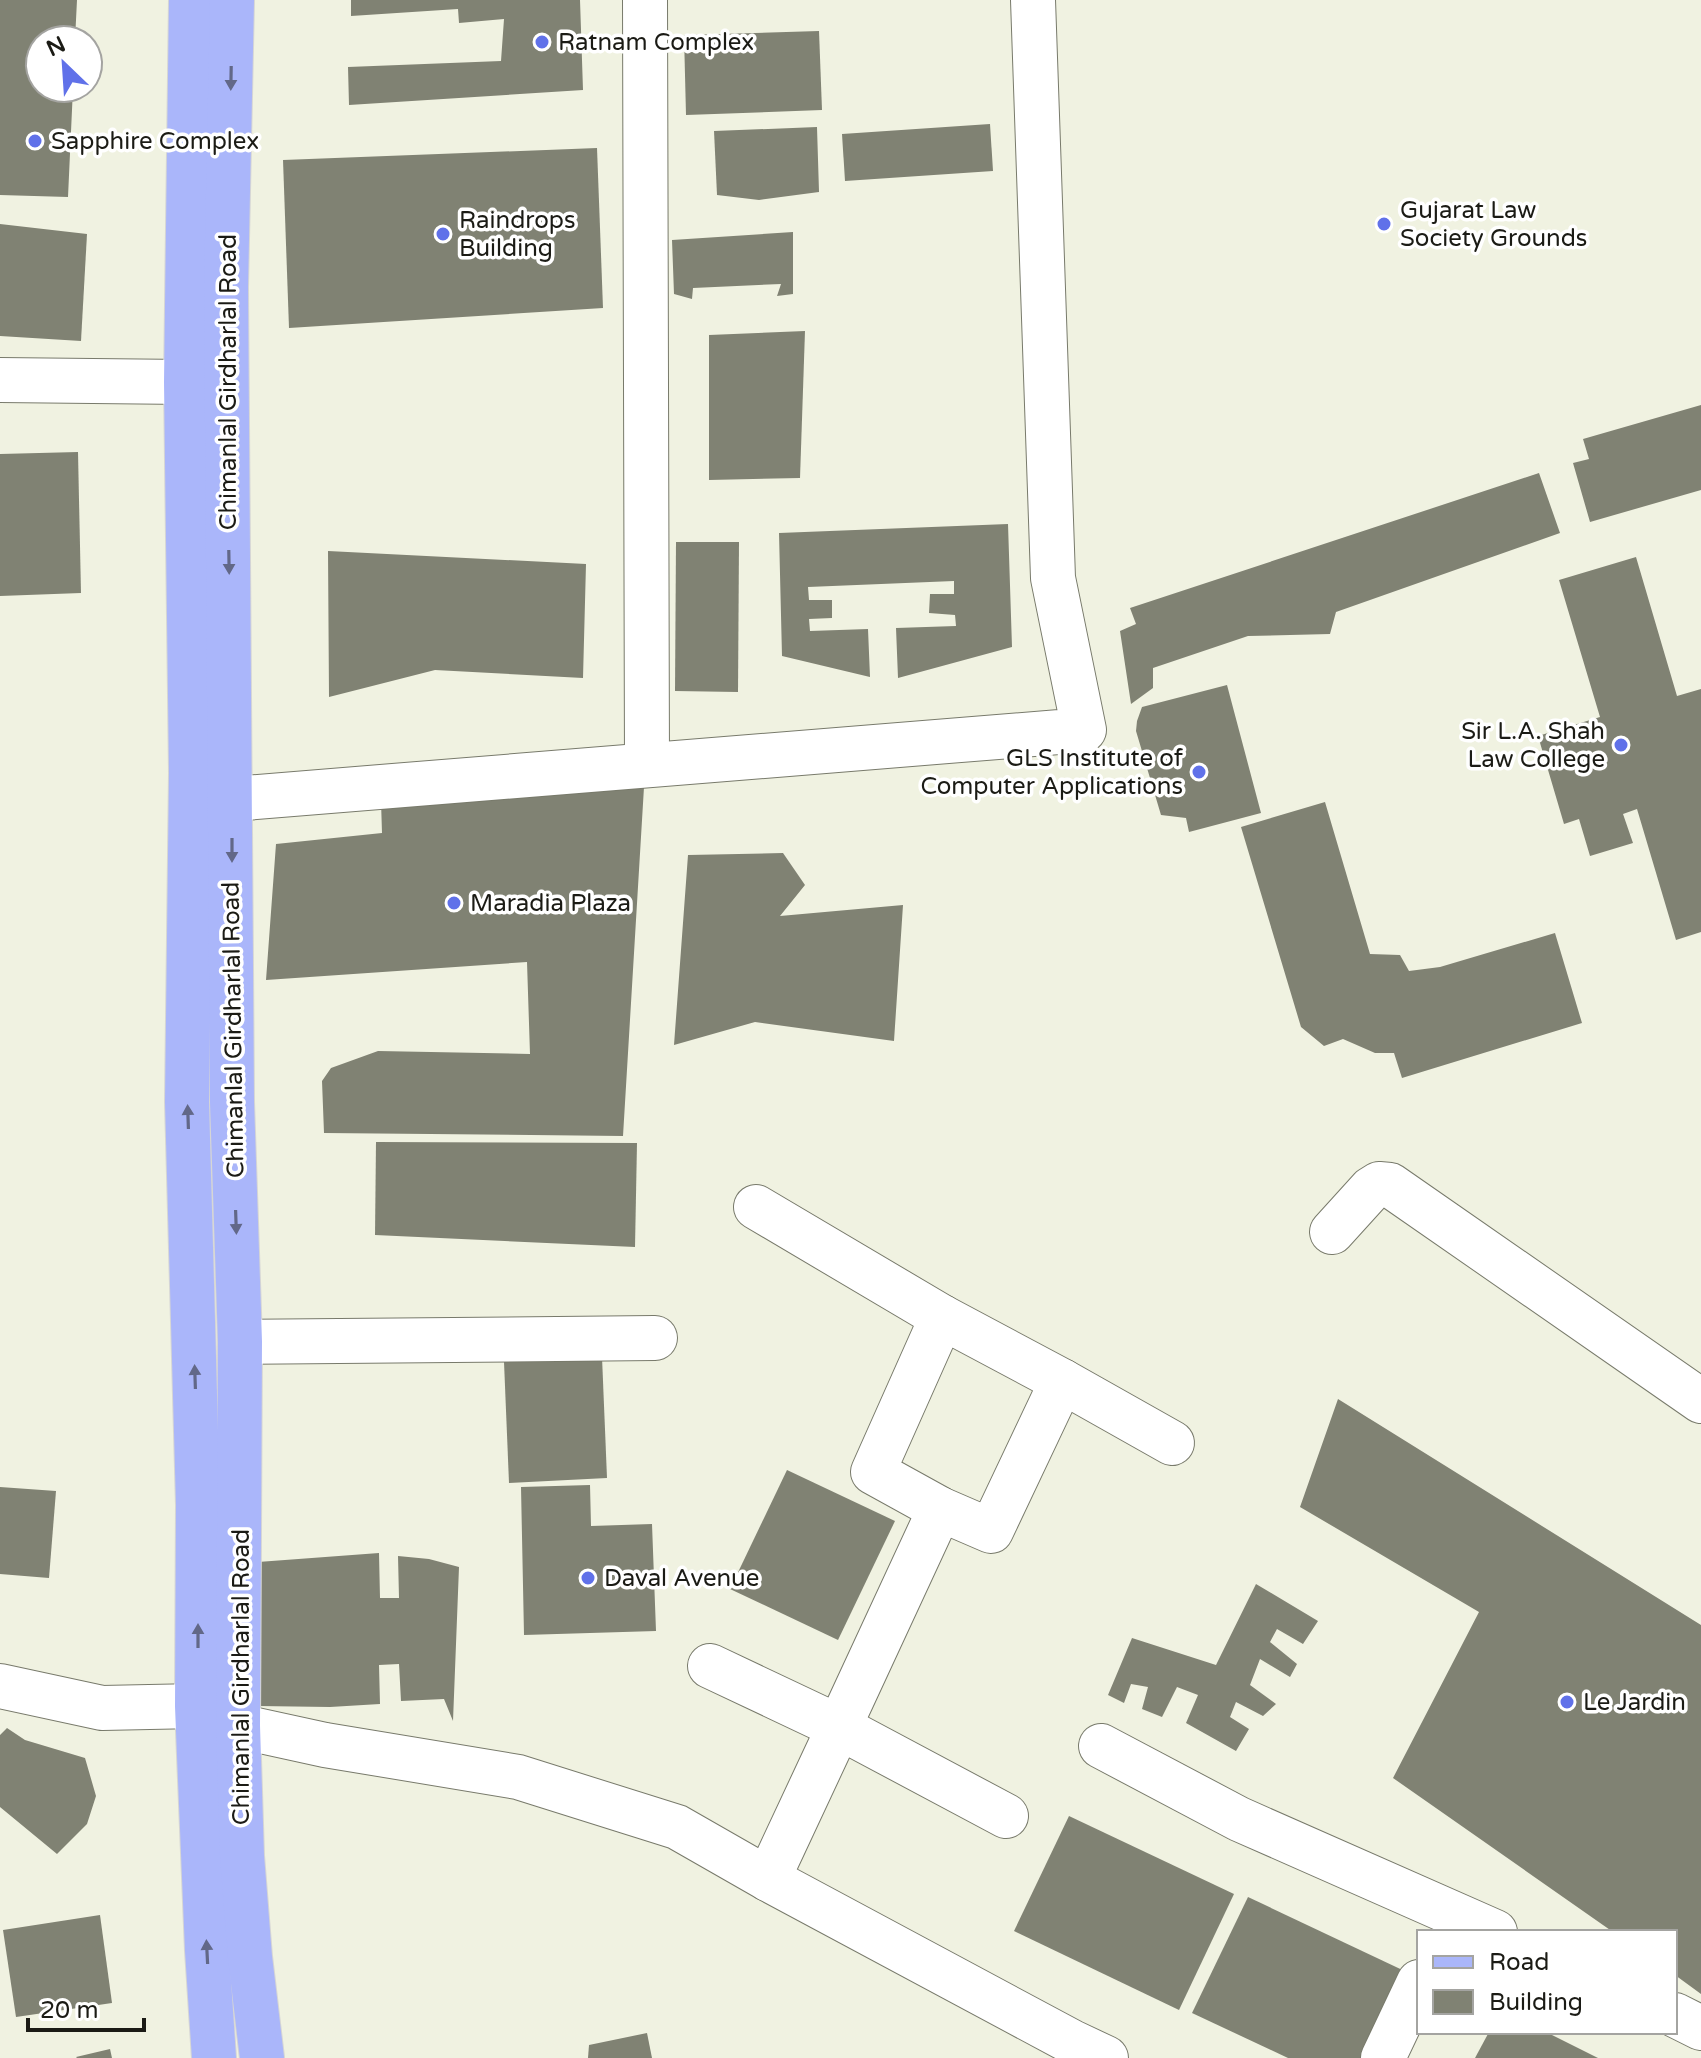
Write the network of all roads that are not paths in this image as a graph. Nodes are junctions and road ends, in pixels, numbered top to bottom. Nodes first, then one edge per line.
1 (191, 0) edge
2 (232, 0) edge
3 (645, 0) edge
4 (1033, 0) edge
5 (0, 380) edge
6 (186, 382) junction
7 (647, 765) junction
8 (232, 799) junction
9 (756, 1207) dead end
10 (1332, 1232) dead end
11 (942, 1317) junction
12 (655, 1338) dead end
13 (240, 1342) junction
14 (1062, 1381) junction
15 (1701, 1401) edge
16 (1172, 1443) dead end
17 (940, 1509) junction
18 (710, 1666) dead end
19 (7, 1696) edge
20 (197, 1706) junction
21 (238, 1726) junction
22 (839, 1727) junction
23 (1101, 1746) dead end
24 (1006, 1816) dead end
25 (768, 1879) junction
26 (1447, 1922) edge
27 (1485, 1930) edge
28 (1417, 1986) edge
29 (1677, 2016) edge
30 (1701, 2028) edge
31 (214, 2058) edge
32 (262, 2058) edge
33 (1106, 2058) edge
34 (1383, 2058) edge

1 - 6 main road, Chimanlal Girdharlal Road
2 -> 8 main road, Chimanlal Girdharlal Road
3 - 7 street
4 - 7 street
5 - 6 street
20 -> 6 main road, Chimanlal Girdharlal Road
7 - 8 street
8 -> 13 main road, Chimanlal Girdharlal Road
9 - 11 street
10 - 15 street
11 - 14 street
11 - 17 street
12 - 13 street
13 - 21 main road, Chimanlal Girdharlal Road
14 - 16 street
14 - 17 street
17 - 22 street
18 - 22 street
19 - 20 street
31 -> 20 main road, Chimanlal Girdharlal Road
21 - 25 street
21 - 32 main road, Chimanlal Girdharlal Road
22 - 24 street
22 - 25 street
23 - 26 street
25 - 33 street
26 - 27 street
28 - 34 street
29 - 30 street

